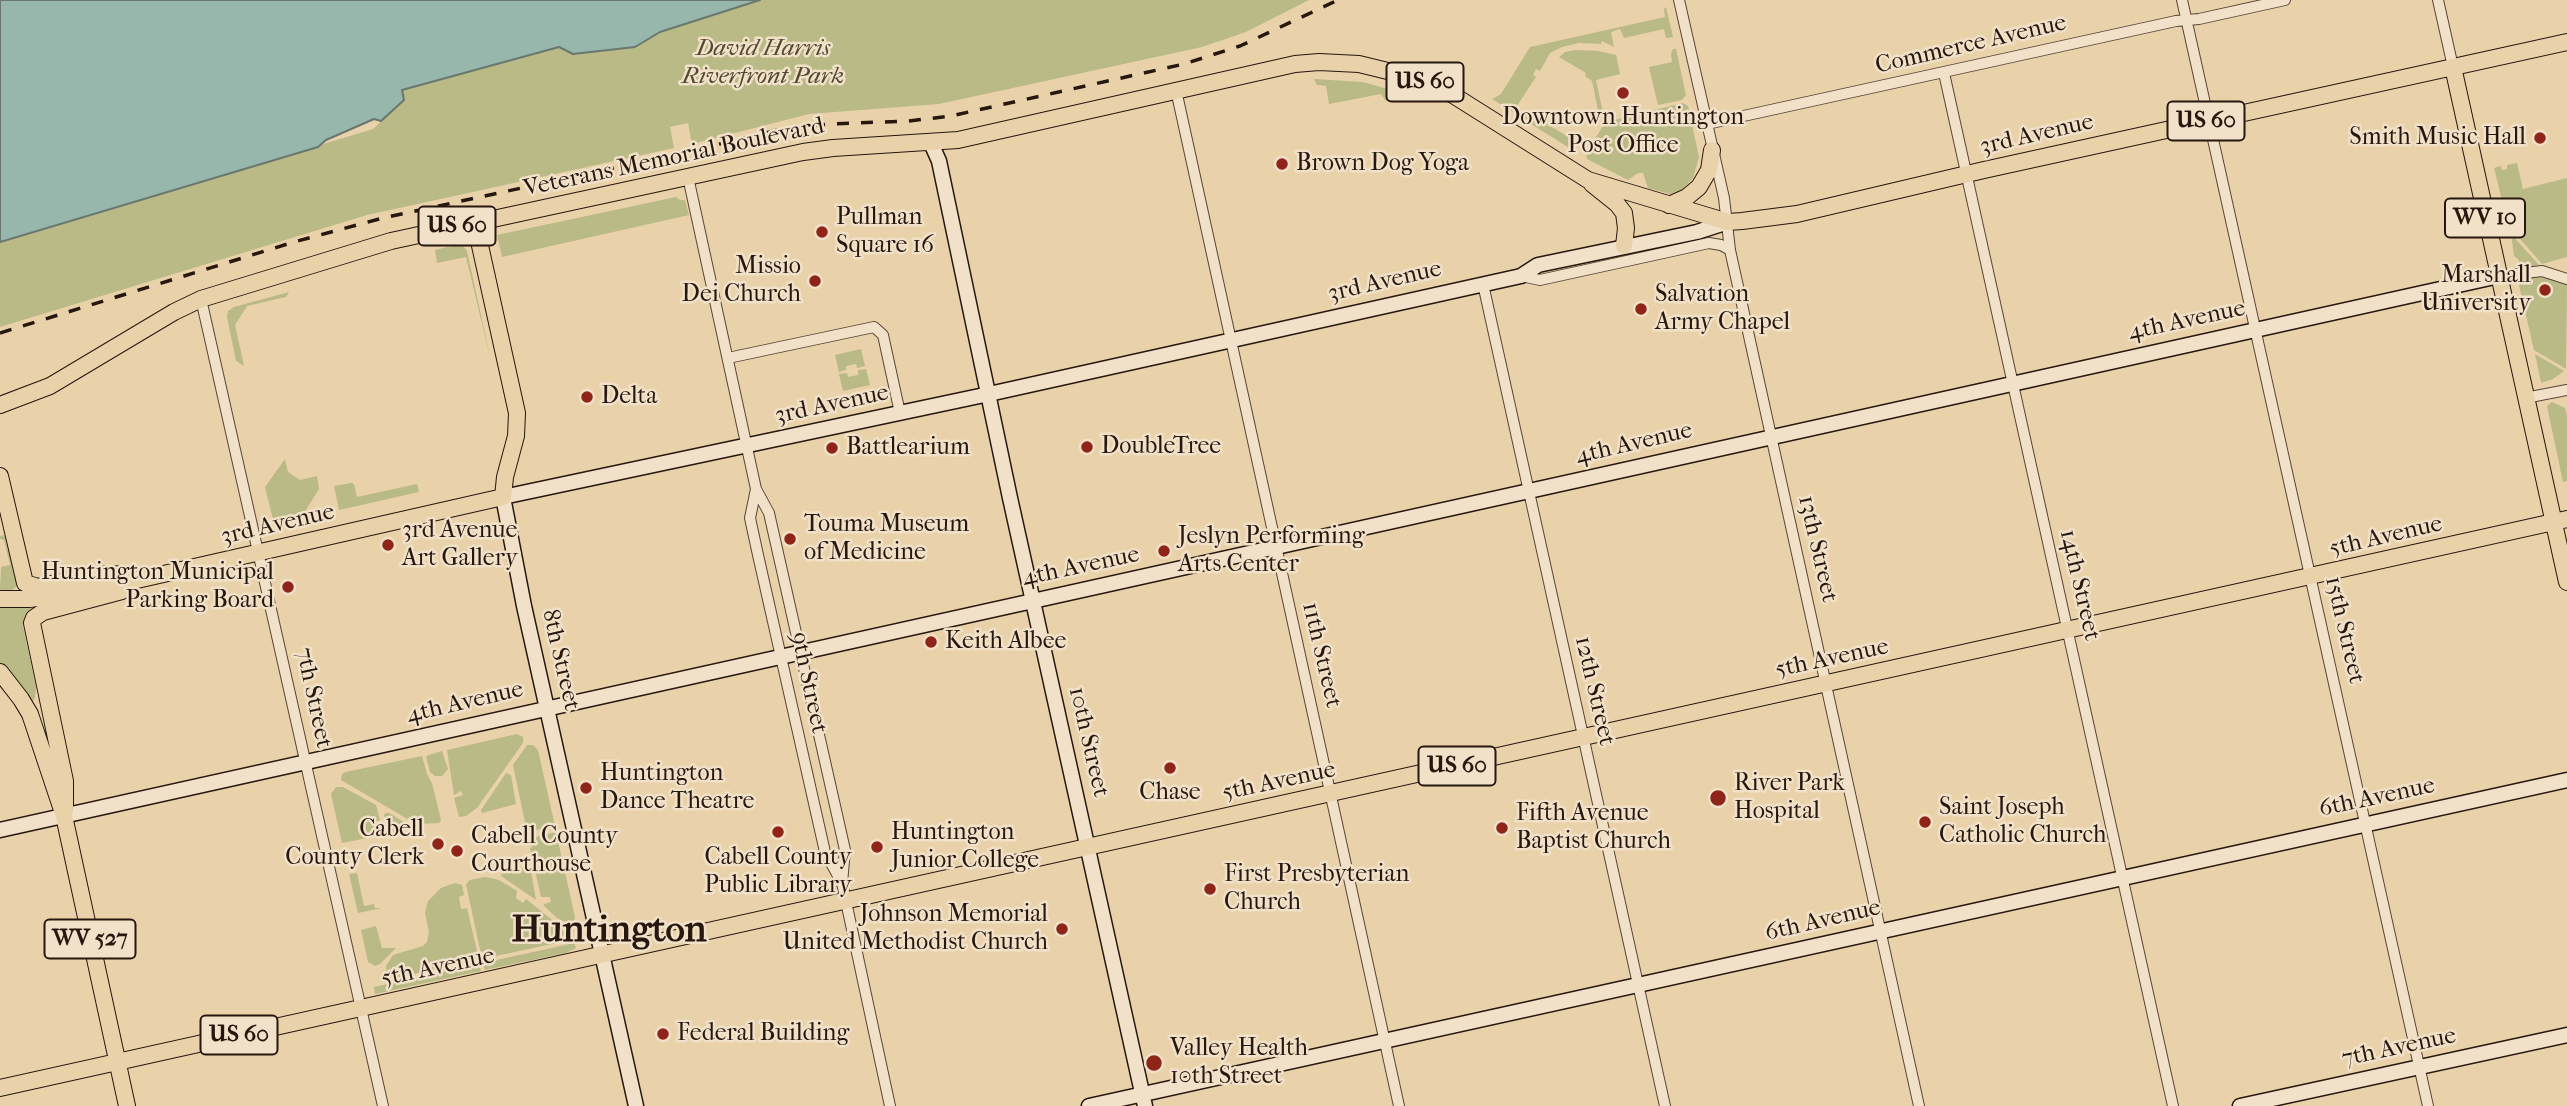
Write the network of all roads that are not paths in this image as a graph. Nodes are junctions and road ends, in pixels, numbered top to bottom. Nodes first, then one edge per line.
1 (1679, 0) edge
2 (2182, 0) edge
3 (2285, 0) edge
4 (2438, 0) edge
5 (2187, 20) junction
6 (2567, 42) edge
7 (2453, 67) junction
8 (1944, 73) junction
9 (1176, 90) junction
10 (2209, 120) junction
11 (1707, 124) junction
12 (931, 143) junction
13 (1712, 150) junction
14 (1967, 174) junction
15 (688, 177) junction
16 (1588, 180) junction
17 (1669, 205) junction
18 (1728, 222) junction
19 (475, 223) junction
20 (1624, 246) junction
21 (1730, 250) junction
22 (2516, 274) dead end
23 (1521, 276) junction
24 (2499, 276) junction
25 (2567, 279) edge
26 (1483, 284) junction
27 (201, 299) junction
28 (2256, 329) junction
29 (1230, 341) junction
30 (728, 358) junction
31 (2013, 383) junction
32 (2567, 390) edge
33 (989, 394) junction
34 (2525, 398) junction
35 (0, 405) edge
36 (900, 413) junction
37 (1771, 436) junction
38 (747, 447) junction
39 (0, 476) edge
40 (756, 489) junction
41 (1528, 491) junction
42 (503, 498) junction
43 (2560, 521) edge
44 (1276, 547) junction
45 (259, 552) junction
46 (152, 576) junction
47 (2311, 577) junction
48 (2567, 582) edge
49 (0, 599) edge
50 (1033, 601) junction
51 (2068, 630) junction
52 (800, 652) junction
53 (780, 656) junction
54 (0, 673) edge
55 (1826, 684) junction
56 (547, 708) junction
57 (1583, 738) junction
58 (305, 762) junction
59 (2567, 780) edge
60 (1331, 794) junction
61 (64, 816) junction
62 (2365, 824) junction
63 (0, 830) edge
64 (1089, 848) junction
65 (2122, 877) junction
66 (842, 883) junction
67 (845, 901) junction
68 (1880, 931) junction
69 (602, 955) junction
70 (1637, 985) junction
71 (361, 1008) junction
72 (2567, 1035) edge
73 (1385, 1041) junction
74 (117, 1062) junction
75 (2419, 1067) junction
76 (0, 1088) edge
77 (1144, 1100) edge
78 (127, 1106) edge
79 (383, 1106) edge
80 (636, 1106) edge
81 (890, 1106) edge
82 (1089, 1106) edge
83 (1399, 1106) edge
84 (1665, 1106) edge
85 (1919, 1106) edge
86 (2173, 1106) edge
87 (2240, 1106) edge
88 (2428, 1106) edge

1 - 11 street, 13th Street
2 - 5 street, 15th Street
3 - 5 street, Commerce Avenue
4 - 7 street
5 - 8 street, Commerce Avenue
5 - 10 street, 15th Street
6 - 7 main road, 3rd Avenue / US 60
7 - 10 main road, 3rd Avenue / US 60
7 - 24 main road, WV 10
8 - 11 street, Commerce Avenue
8 - 14 street, 14th Street
9 - 12 main road, Veterans Memorial Boulevard / US 60
9 - 16 main road, Veterans Memorial Boulevard / US 60
9 - 29 street, 11th Street
10 - 14 main road, 3rd Avenue / US 60
10 - 28 street, 15th Street
11 - 13 street, 13th Street
12 - 15 main road, Veterans Memorial Boulevard / US 60
12 - 33 street, 10th Street
13 - 17 main road
13 - 18 street, 13th Street
14 - 18 main road, 3rd Avenue / US 60
14 - 31 street, 14th Street
15 - 19 main road, Veterans Memorial Boulevard / US 60
15 - 30 street, 9th Street
16 - 17 main road, Veterans Memorial Boulevard / US 60
16 - 20 main road
17 - 18 main road, Veterans Memorial Boulevard / US 60
18 - 20 street, 3rd Avenue
18 - 21 street, 13th Street
19 - 27 main road, Veterans Memorial Boulevard / US 60
19 - 42 main road, 8th Street
20 - 23 street, 3rd Avenue
21 - 23 street, 3rd Avenue
21 - 37 street, 13th Street
22 - 25 street
23 - 26 street, 3rd Avenue
24 - 28 street, 4th Avenue
24 - 34 main road, WV 10
26 - 29 street, 3rd Avenue
26 - 41 street, 12th Street
27 - 35 main road, Veterans Memorial Boulevard / US 60
27 - 45 street, 7th Street
28 - 31 street, 4th Avenue
28 - 47 street, 15th Street
29 - 33 street, 3rd Avenue
29 - 44 street, 11th Street
30 - 36 street
30 - 38 street, 9th Street
31 - 37 street, 4th Avenue
31 - 51 street, 14th Street
32 - 34 street
33 - 36 street, 3rd Avenue
33 - 50 street, 10th Street
34 - 43 main road, WV 10
36 - 38 street, 3rd Avenue
37 - 41 street, 4th Avenue
37 - 55 street, 13th Street
38 - 40 street, 9th Street
38 - 42 street, 3rd Avenue
39 - 46 main road
40 - 52 street, 9th Street
40 - 53 street, 9th Street
41 - 44 street, 4th Avenue
41 - 57 street, 12th Street
42 - 45 main road, 3rd Avenue
42 - 56 street, 8th Street
43 - 47 main road, 5th Avenue / US 60
43 - 48 main road, WV 10
44 - 50 street, 4th Avenue
44 - 60 street, 11th Street
45 - 46 main road, 3rd Avenue
45 - 58 street, 7th Street
46 - 49 main road
46 - 61 main road
47 - 51 main road, 5th Avenue / US 60
47 - 62 street, 15th Street
50 - 52 street, 4th Avenue
50 - 64 street, 10th Street
51 - 55 main road, 5th Avenue / US 60
51 - 65 street, 14th Street
52 - 53 street, 4th Avenue
52 - 66 street, 9th Street
53 - 56 street, 4th Avenue
53 - 66 street, 9th Street
54 - 61 main road, WV 527
55 - 57 main road, 5th Avenue / US 60
55 - 68 street, 13th Street
56 - 58 street, 4th Avenue
56 - 69 street, 8th Street
57 - 60 main road, 5th Avenue / US 60
57 - 70 street, 12th Street
58 - 61 street, 4th Avenue
58 - 71 street, 7th Street
59 - 62 street, 6th Avenue
60 - 64 main road, 5th Avenue / US 60
60 - 73 street, 11th Street
61 - 63 street, 4th Avenue
61 - 74 main road, WV 527
62 - 65 street, 6th Avenue
62 - 75 street, 15th Street
64 - 67 main road, 5th Avenue / US 60
64 - 77 street, 10th Street
65 - 68 street, 6th Avenue
65 - 86 street, 14th Street
66 - 67 street, 9th Street
67 - 69 main road, 5th Avenue / US 60
67 - 81 street, 9th Street
68 - 70 street, 6th Avenue
68 - 85 street, 13th Street
69 - 71 main road, 5th Avenue / US 60
69 - 80 street, 8th Street
70 - 73 street, 6th Avenue
70 - 84 street, 12th Street
71 - 74 main road, 5th Avenue / US 60
71 - 79 street, 7th Street
72 - 75 street, 7th Avenue
73 - 77 street, 6th Avenue
73 - 83 street, 11th Street
74 - 76 main road, 5th Avenue / US 60
74 - 78 main road, WV 527
75 - 87 street, 7th Avenue
75 - 88 street, 15th Street
77 - 82 street, 6th Avenue

